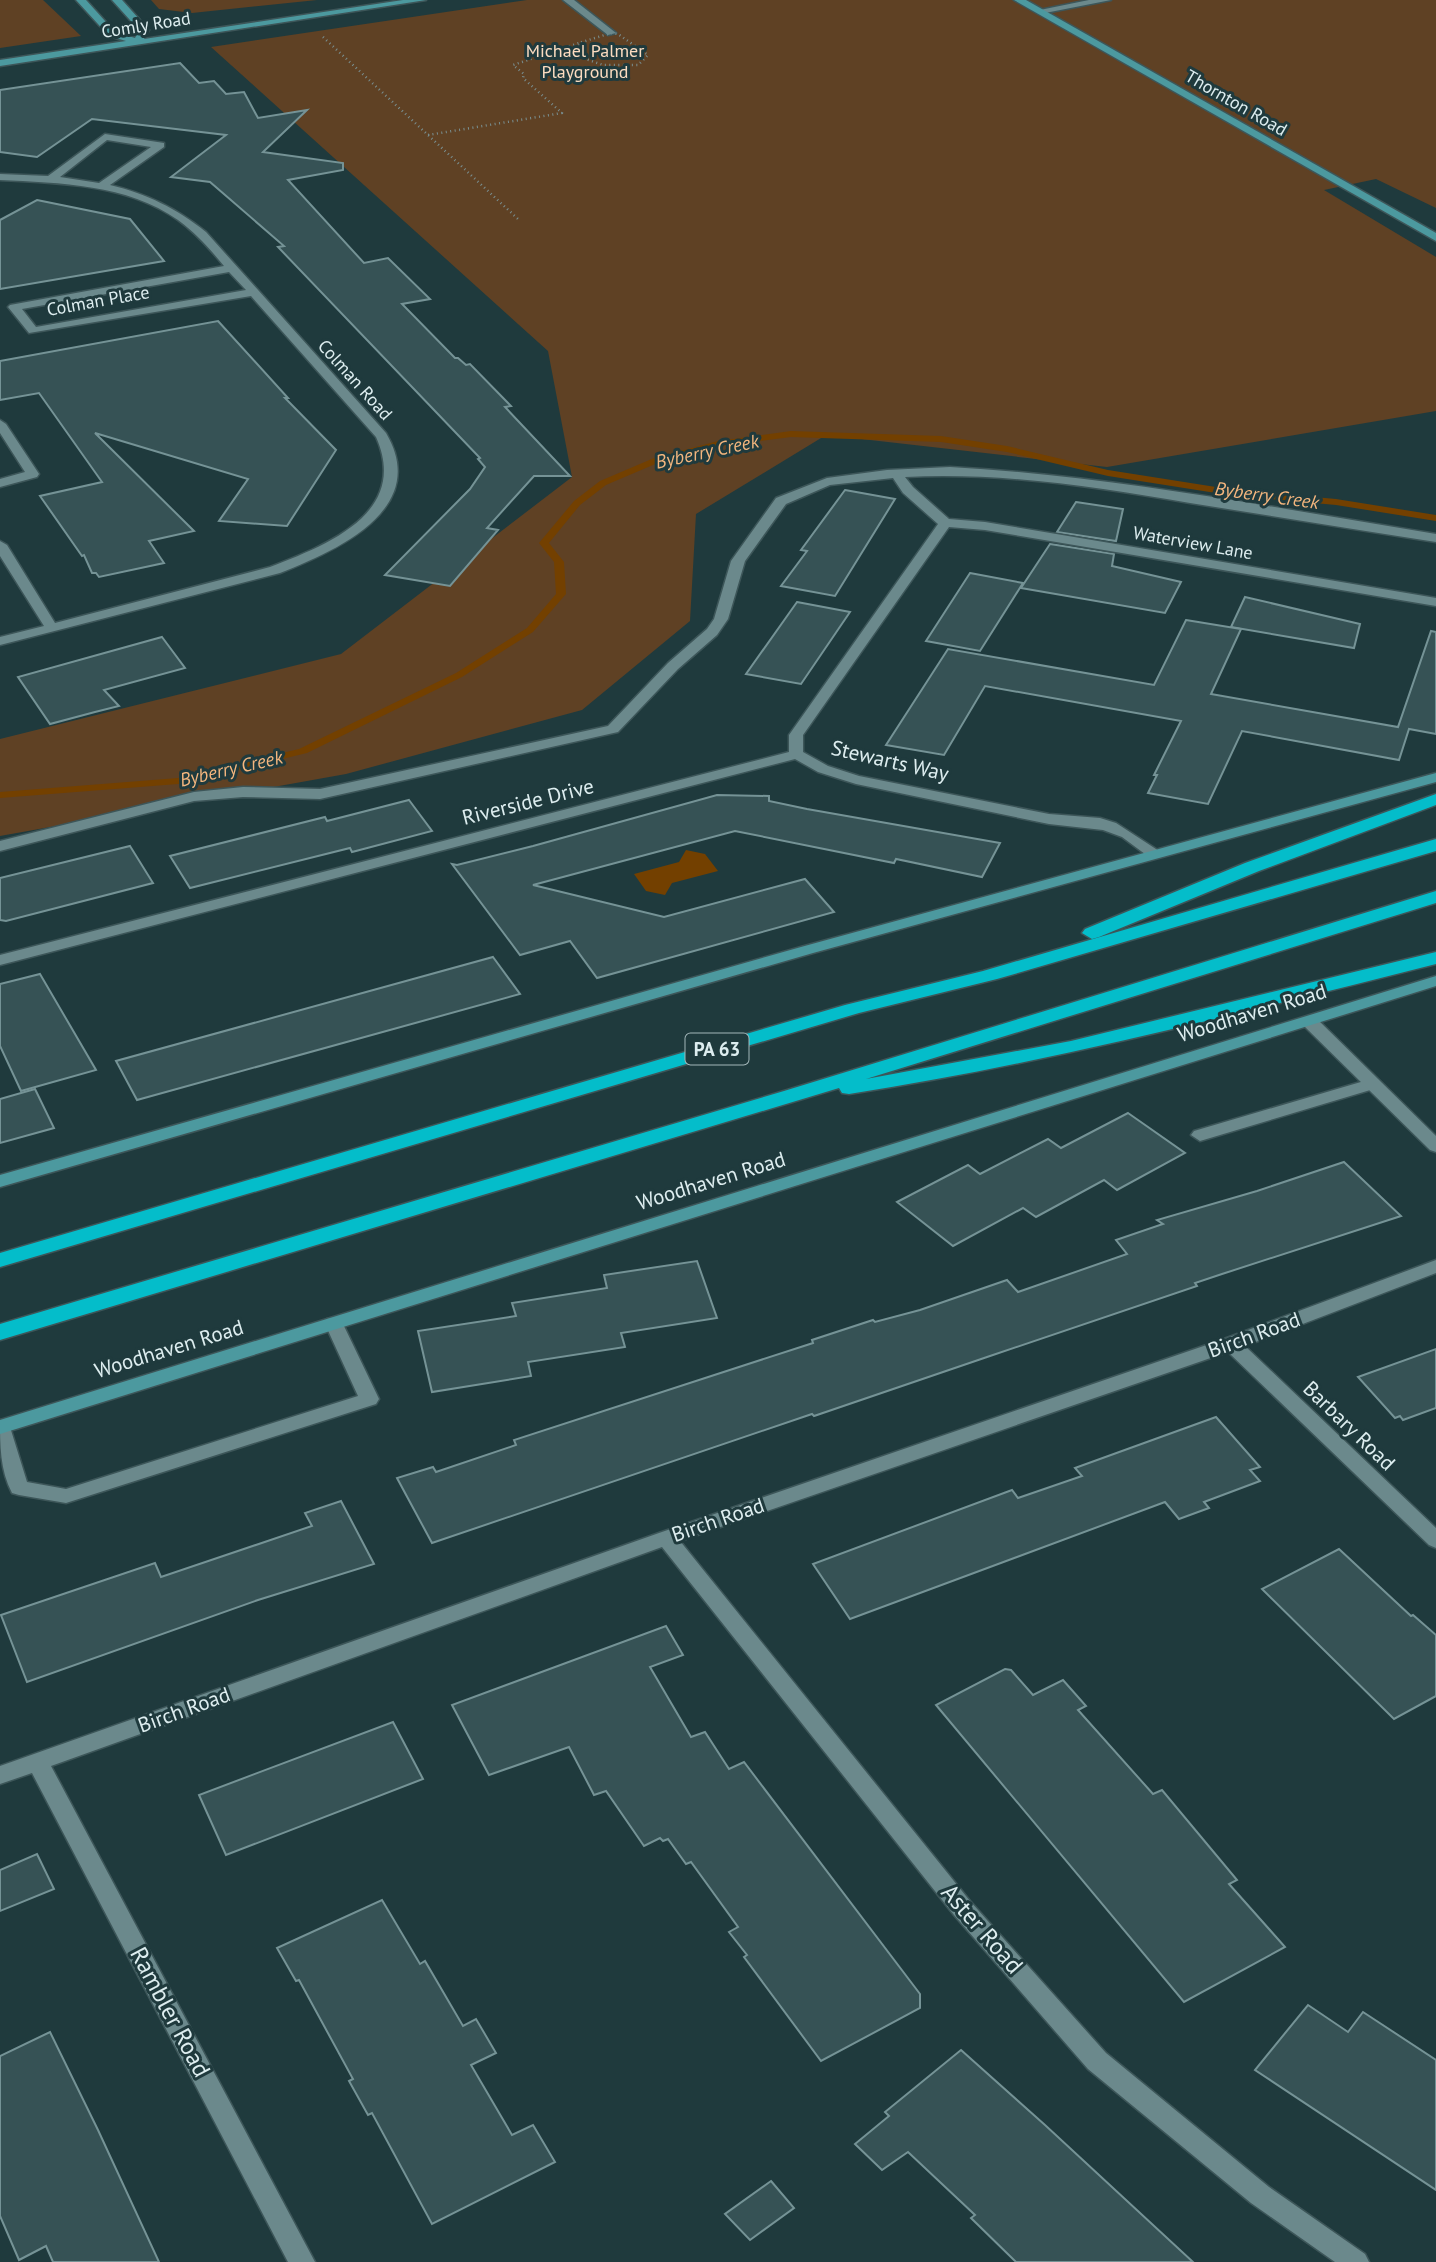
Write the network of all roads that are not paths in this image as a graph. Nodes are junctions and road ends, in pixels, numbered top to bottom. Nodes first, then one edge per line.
1 (81, 0) edge
2 (117, 0) edge
3 (421, 0) edge
4 (568, 0) edge
5 (1019, 0) edge
6 (1106, 0) edge
7 (1040, 10) junction
8 (611, 33) dead end
9 (138, 42) junction
10 (0, 63) edge
11 (0, 177) edge
12 (51, 179) junction
13 (102, 185) junction
14 (1436, 238) edge
15 (231, 268) junction
16 (252, 292) junction
17 (0, 424) edge
18 (897, 474) junction
19 (0, 482) edge
20 (945, 523) junction
21 (1436, 538) edge
22 (0, 545) edge
23 (1436, 602) edge
24 (52, 628) junction
25 (0, 641) edge
26 (797, 754) junction
27 (1436, 777) edge
28 (1436, 799) edge
29 (1436, 845) edge
30 (0, 846) edge
31 (1154, 854) junction
32 (1436, 897) edge
33 (1436, 958) edge
34 (0, 960) edge
35 (990, 975) junction
36 (1436, 981) edge
37 (1309, 1021) junction
38 (1371, 1084) junction
39 (791, 1096) junction
40 (1199, 1135) dead end
41 (1436, 1146) edge
42 (0, 1181) edge
43 (0, 1260) edge
44 (1436, 1266) edge
45 (334, 1324) junction
46 (0, 1332) edge
47 (1231, 1344) junction
48 (0, 1427) edge
49 (666, 1538) junction
50 (1436, 1540) edge
51 (38, 1762) junction
52 (0, 1775) edge
53 (302, 2262) edge
54 (1356, 2262) edge

1 - 9 main road
2 - 9 main road
3 - 9 main road, Comly Road
4 - 8 street
5 - 7 main road, Thornton Road
6 - 7 street
7 - 14 main road, Thornton Road
9 - 10 main road, Comly Road
11 - 12 street, Colman Road
12 - 13 street, Colman Road
12 - 13 street
13 - 15 street, Colman Road
15 - 16 street, Colman Road
15 - 16 street, Colman Place
16 - 24 street, Colman Road
17 - 19 street
18 - 20 street
18 - 21 street
18 - 30 street
20 - 23 street, Waterview Lane
20 - 26 street
22 - 24 street
24 - 25 street, Colman Road
26 - 31 street, Stewarts Way
26 - 34 street, Riverside Drive
27 - 31 main road
28 - 35 highway
29 - 35 highway, PA 63
31 - 42 main road
32 - 39 highway
33 - 39 highway
35 - 43 highway, PA 63
36 - 37 main road, Woodhaven Road
37 - 38 street
37 - 45 main road, Woodhaven Road
38 - 40 street
38 - 41 street
39 - 46 highway
44 - 47 street, Birch Road
45 - 48 main road, Woodhaven Road
45 - 48 street
47 - 49 street, Birch Road
47 - 50 street, Barbary Road
49 - 51 street, Birch Road
49 - 54 street, Aster Road
51 - 52 street, Birch Road
51 - 53 street, Rambler Road

